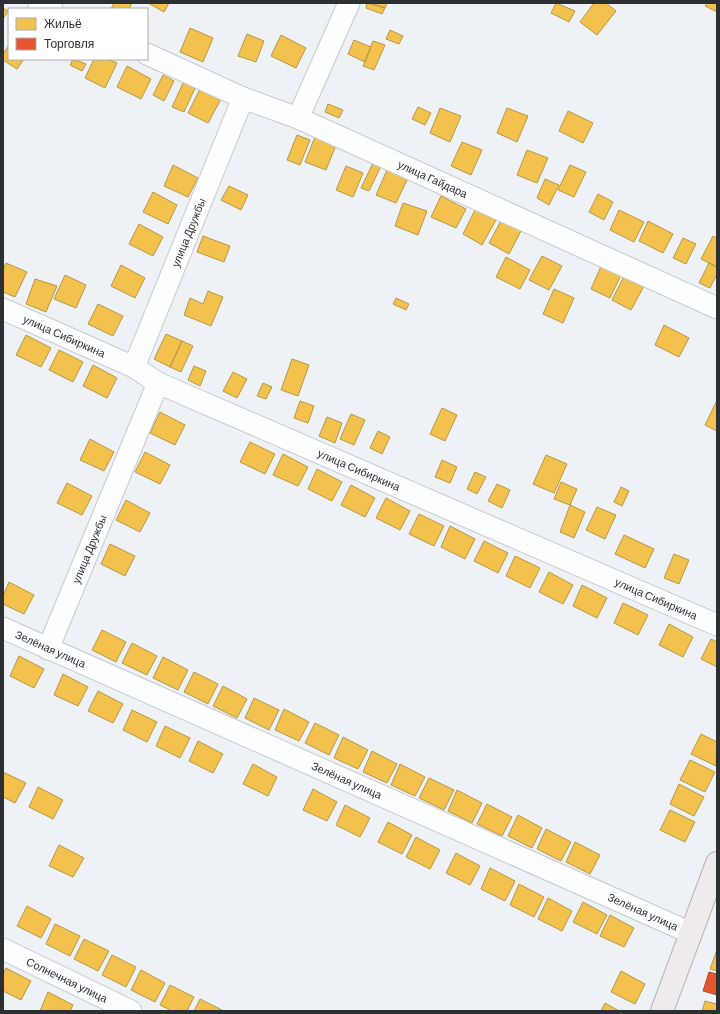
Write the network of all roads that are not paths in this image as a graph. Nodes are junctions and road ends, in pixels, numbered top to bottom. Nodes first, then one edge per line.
1 (39, 3) edge
2 (349, 3) edge
3 (50, 8) edge
4 (148, 54) edge
5 (243, 98) junction
6 (298, 118) junction
7 (717, 308) edge
8 (3, 310) edge
9 (134, 367) junction
10 (158, 383) junction
11 (717, 625) edge
12 (3, 628) edge
13 (48, 649) junction
14 (717, 863) edge
15 (691, 933) junction
16 (3, 949) edge
17 (131, 1011) edge
18 (662, 1011) edge

1 - 3 street
2 - 6 street
4 - 5 street, улица Гайдара
5 - 6 street, улица Гайдара
5 - 9 street, улица Дружбы
6 - 7 street, улица Гайдара
8 - 9 street, улица Сибиркина
9 - 10 street, улица Сибиркина
10 - 11 street, улица Сибиркина
10 - 13 street, улица Дружбы
12 - 13 street, Зелёная улица
13 - 15 street, Зелёная улица
14 - 15 main road
15 - 18 main road
16 - 17 street, Солнечная улица

